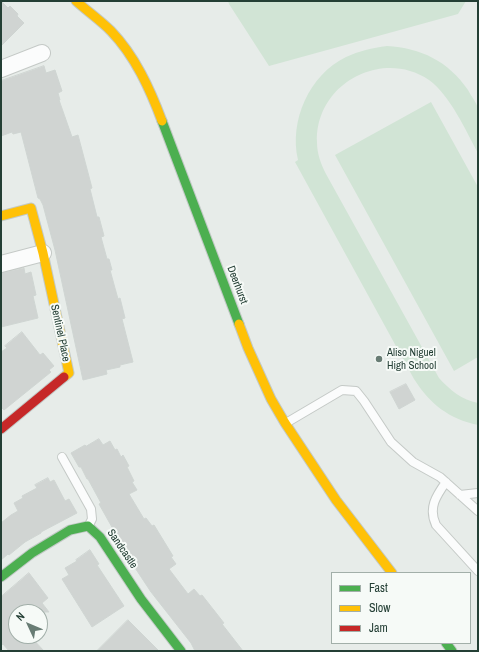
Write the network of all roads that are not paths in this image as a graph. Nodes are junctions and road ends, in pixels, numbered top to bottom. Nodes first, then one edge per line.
1 (76, 1) edge
2 (42, 53) dead end
3 (1, 69) edge
4 (1, 216) edge
5 (43, 253) junction
6 (1, 264) edge
7 (285, 423) junction
8 (1, 429) edge
9 (62, 457) dead end
10 (446, 482) junction
11 (478, 493) edge
12 (460, 495) junction
13 (478, 510) edge
14 (88, 526) junction
15 (478, 571) edge
16 (391, 572) edge
17 (1, 577) edge
18 (179, 650) edge

1 - 7 street, Deerhurst
2 - 3 street
4 - 5 street, Sentinel Place
5 - 6 street
5 - 8 street, Sentinel Place
7 - 10 lane
7 - 16 street, Deerhurst
9 - 14 lane
10 - 12 lane
10 - 15 lane
11 - 12 lane
12 - 13 lane
14 - 17 street
14 - 18 street, Sandcastle

